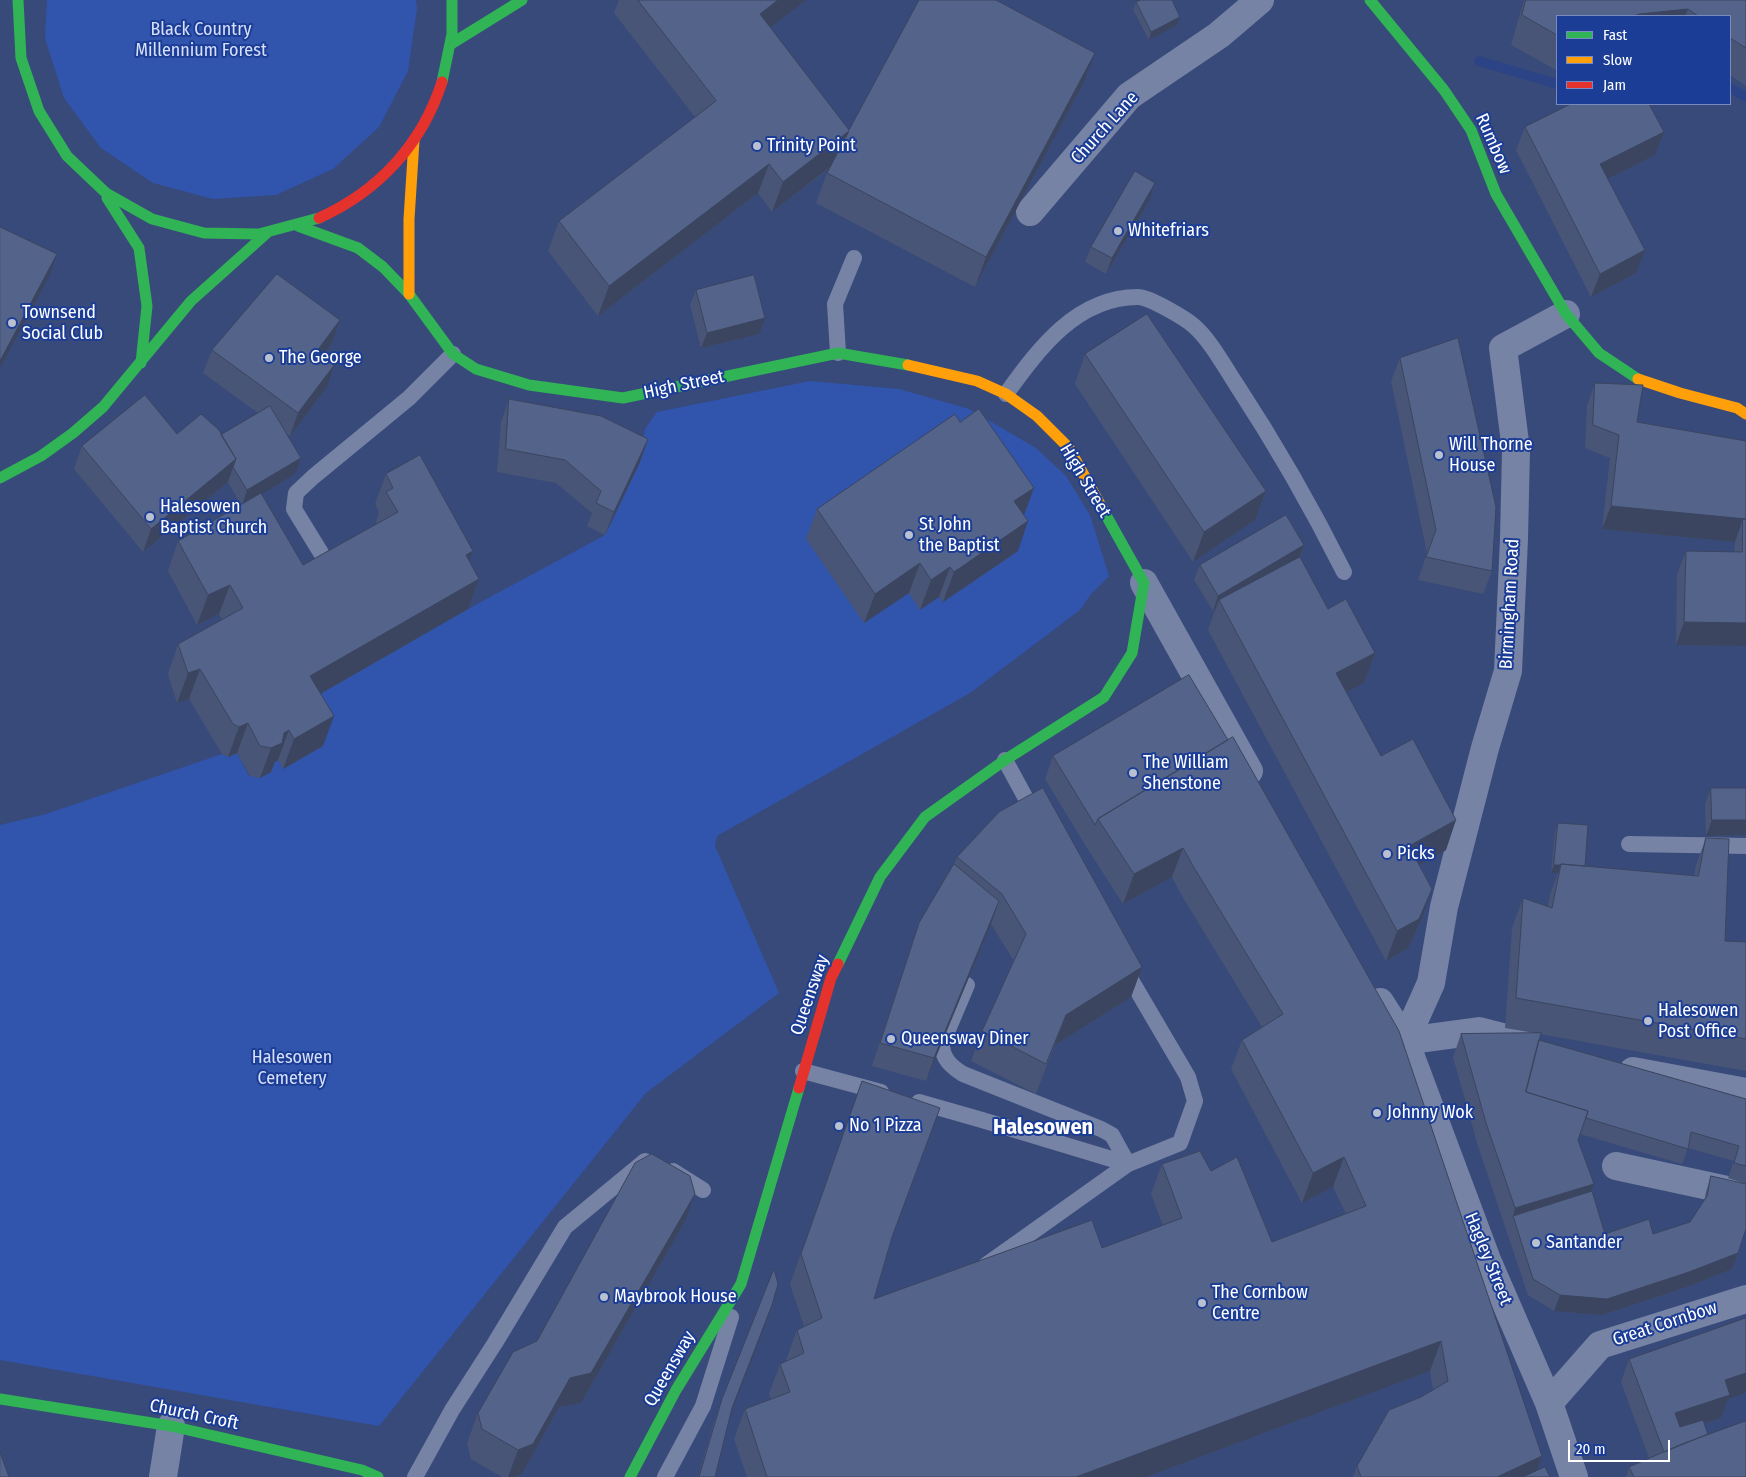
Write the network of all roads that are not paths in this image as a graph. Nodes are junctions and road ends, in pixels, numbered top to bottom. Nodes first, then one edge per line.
1 (18, 0) edge
2 (452, 0) edge
3 (522, 0) edge
4 (1260, 0) edge
5 (1370, 0) edge
6 (451, 44) junction
7 (414, 141) junction
8 (103, 191) junction
9 (1030, 212) dead end
10 (298, 226) junction
11 (267, 233) junction
12 (854, 258) dead end
13 (409, 294) junction
14 (1566, 314) junction
15 (838, 353) junction
16 (453, 354) junction
17 (141, 363) junction
18 (1006, 394) junction
19 (1746, 414) edge
20 (0, 478) edge
21 (321, 553) edge
22 (1344, 572) dead end
23 (1144, 583) junction
24 (1005, 760) junction
25 (1259, 789) edge
26 (1043, 829) edge
27 (1629, 844) dead end
28 (1746, 846) edge
29 (1118, 958) edge
30 (1366, 978) edge
31 (967, 985) edge
32 (1405, 1041) junction
33 (1553, 1051) edge
34 (1608, 1065) edge
35 (803, 1071) junction
36 (1746, 1092) edge
37 (1128, 1164) junction
38 (1616, 1166) dead end
39 (703, 1190) dead end
40 (1746, 1194) edge
41 (974, 1273) edge
42 (741, 1284) junction
43 (1746, 1299) edge
44 (0, 1399) edge
45 (1549, 1403) junction
46 (171, 1426) junction
47 (163, 1477) edge
48 (378, 1477) edge
49 (415, 1477) edge
50 (630, 1477) edge
51 (665, 1477) edge
52 (1574, 1477) edge

1 - 8 main road
2 - 6 main road
3 - 6 main road
4 - 9 street, Church Lane
5 - 14 main road, Rumbow
6 - 7 main road
7 - 10 main road
7 - 13 main road
8 - 11 main road
8 - 17 main road
10 - 11 main road
10 - 13 main road, High Street
11 - 17 main road
12 - 15 lane
13 - 16 main road, High Street
14 - 19 main road, Rumbow
14 - 32 street, Birmingham Road
15 - 16 main road, High Street
15 - 18 main road, High Street
16 - 21 lane
17 - 20 main road
18 - 22 lane
18 - 23 main road, High Street
23 - 24 main road, Queensway
23 - 25 street, High Street
24 - 26 lane
24 - 35 main road, Queensway
27 - 28 lane
29 - 37 lane
30 - 32 street
31 - 37 lane
32 - 33 street
32 - 45 street, Hagley Street
34 - 36 street
35 - 37 lane
35 - 42 main road, Queensway
37 - 41 lane
38 - 40 street
39 - 49 lane
42 - 50 main road, Queensway
42 - 51 lane
43 - 45 street, Great Cornbow
44 - 46 main road, Church Croft
45 - 52 street, Hagley Street
46 - 47 street
46 - 48 main road, Church Croft

